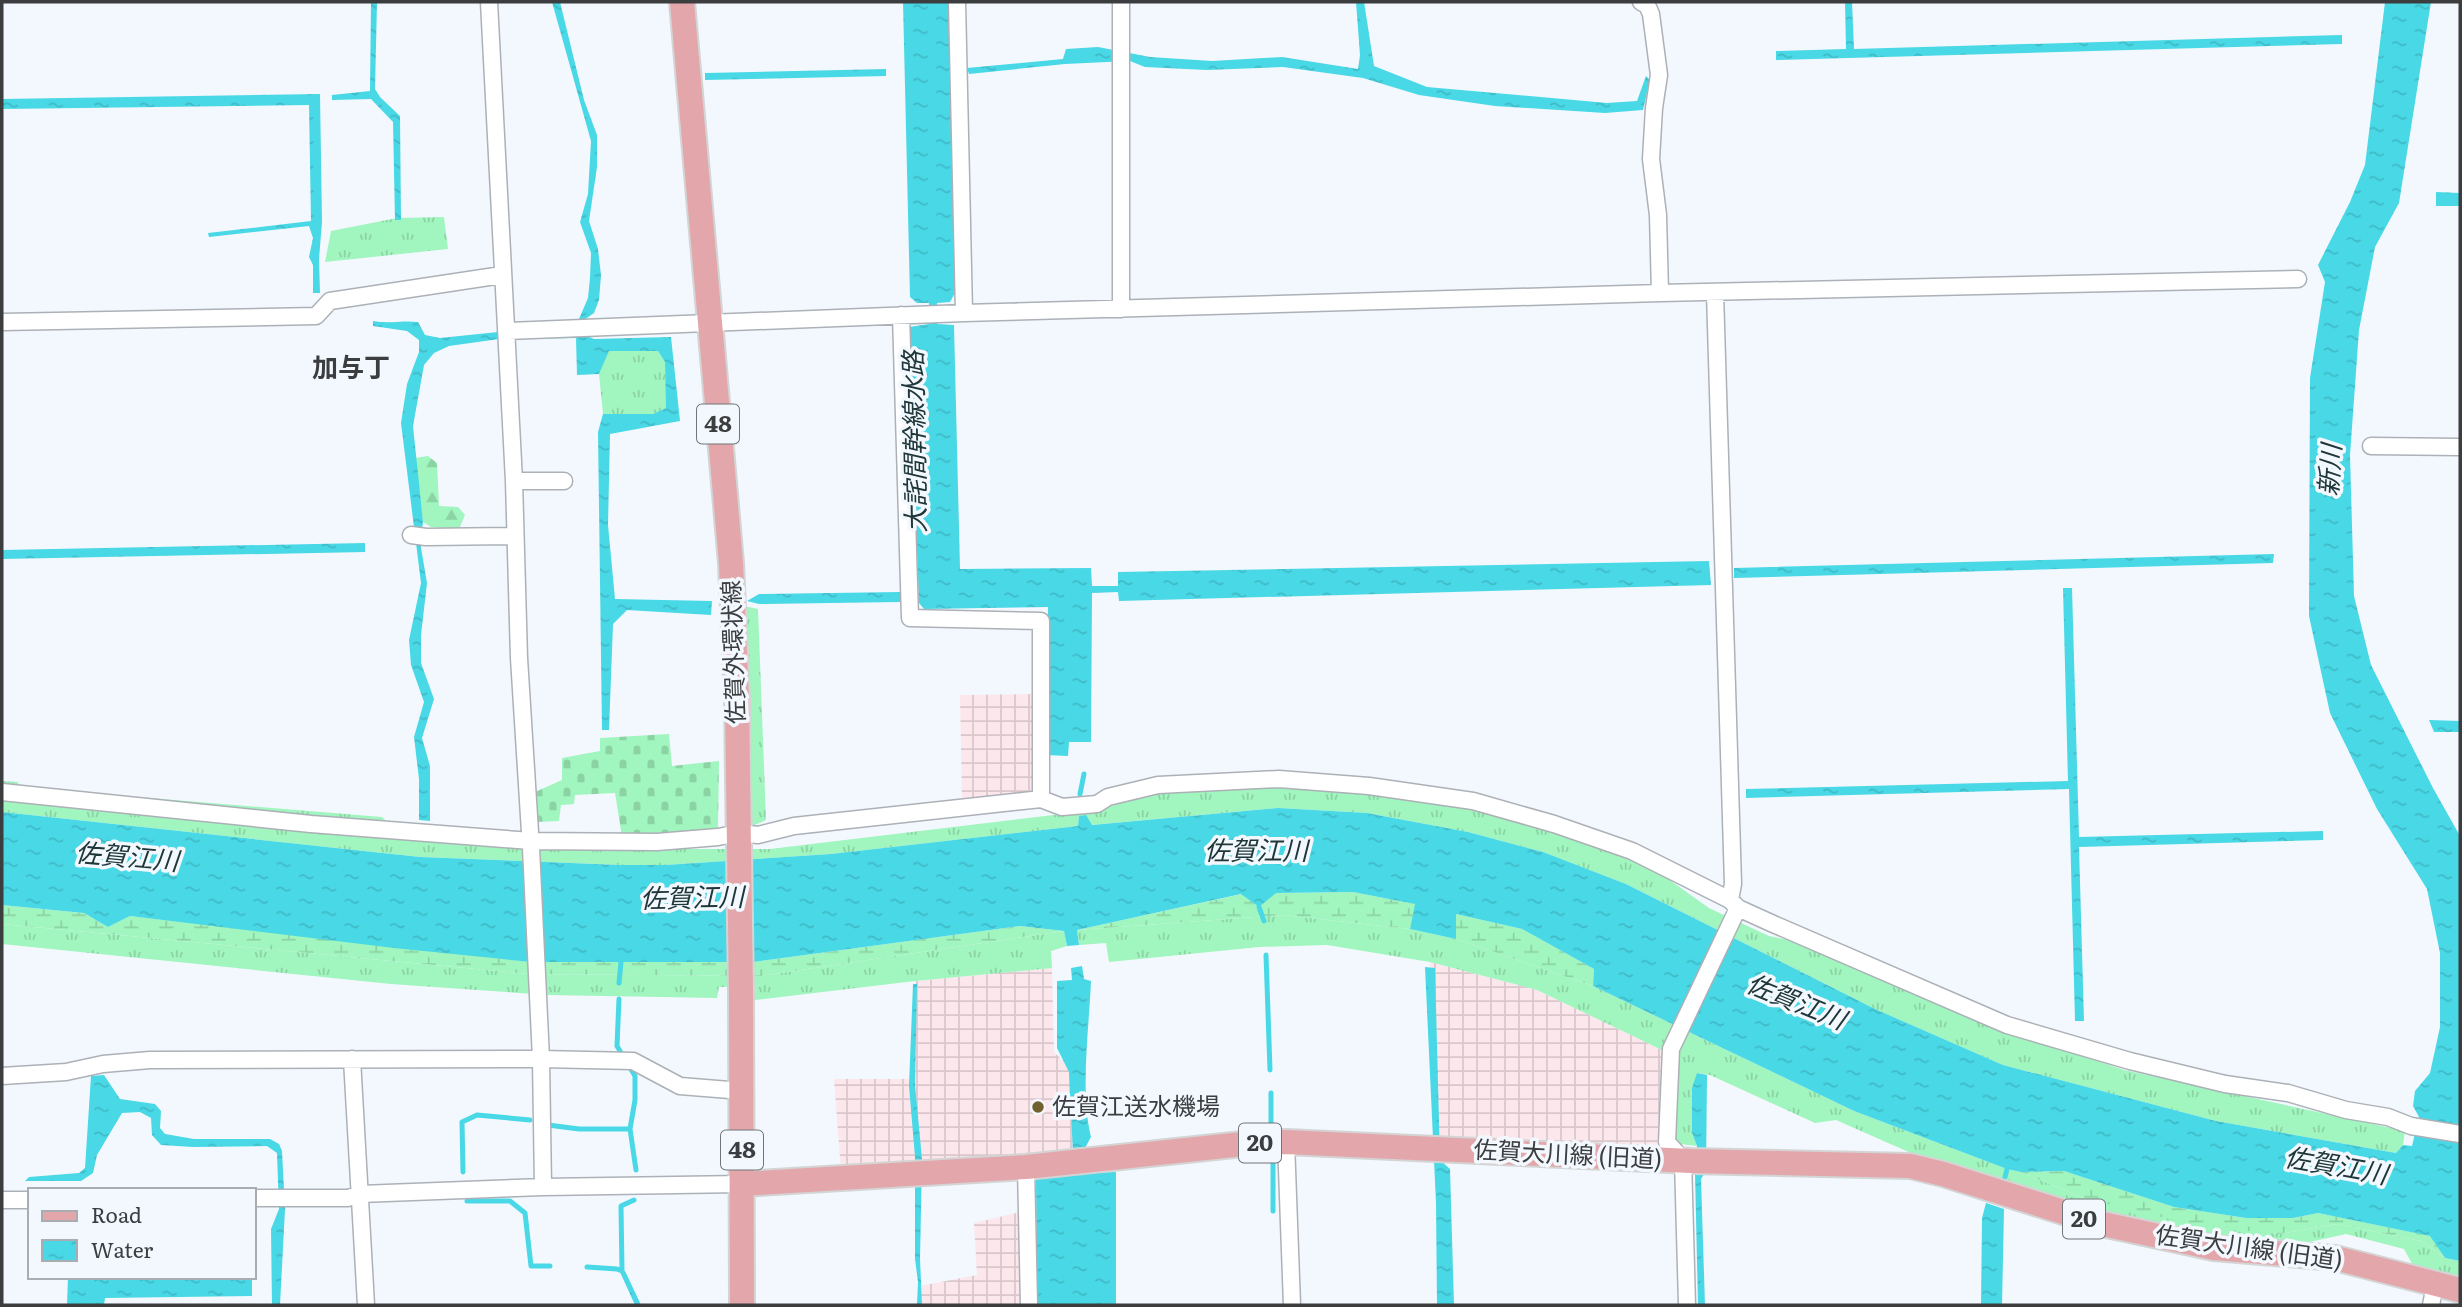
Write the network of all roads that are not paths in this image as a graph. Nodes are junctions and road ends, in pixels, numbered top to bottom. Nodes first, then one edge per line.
1 (489, 2) edge
2 (682, 2) edge
3 (957, 2) edge
4 (1121, 2) edge
5 (1646, 3) edge
6 (502, 275) junction
7 (2298, 279) dead end
8 (1660, 293) junction
9 (1715, 293) junction
10 (1121, 309) junction
11 (964, 313) junction
12 (901, 315) junction
13 (2, 322) edge
14 (709, 324) junction
15 (506, 336) junction
16 (2371, 446) dead end
17 (2460, 447) edge
18 (514, 481) junction
19 (564, 481) dead end
20 (418, 536) dead end
21 (515, 536) junction
22 (2, 792) edge
23 (1041, 799) junction
24 (739, 840) junction
25 (531, 845) junction
26 (1734, 904) junction
27 (352, 1059) junction
28 (541, 1059) junction
29 (2, 1076) edge
30 (741, 1091) junction
31 (2460, 1134) edge
32 (1286, 1142) junction
33 (1695, 1161) junction
34 (1026, 1167) junction
35 (742, 1184) junction
36 (542, 1187) junction
37 (360, 1194) junction
38 (256, 1198) edge
39 (2, 1200) edge
40 (28, 1200) edge
41 (2446, 1292) edge
42 (366, 1305) edge
43 (742, 1305) edge
44 (1029, 1305) edge
45 (1292, 1305) edge
46 (1687, 1305) edge

1 - 6 street
2 - 14 main road, 佐賀外環状線 / 48
3 - 11 street
4 - 10 street
5 - 8 street
6 - 13 street
6 - 15 street
7 - 9 street
8 - 9 street
8 - 10 street
9 - 26 street
10 - 11 street
11 - 12 street
12 - 14 street
12 - 23 street
14 - 15 street
14 - 24 main road, 佐賀外環状線 / 48
15 - 18 street
16 - 17 street
18 - 19 street
18 - 21 street
20 - 21 street
21 - 25 street
22 - 25 street
23 - 24 street
23 - 26 street
24 - 25 street
24 - 30 main road, 佐賀外環状線 / 48
25 - 28 street
26 - 31 street
26 - 33 street
27 - 28 street
27 - 29 street
27 - 37 street
28 - 30 street
28 - 36 street
30 - 35 main road, 佐賀外環状線 / 48
32 - 33 main road, 佐賀大川線 (旧道) / 20
32 - 34 main road, 佐賀大川線 (旧道) / 20
32 - 45 street
33 - 41 main road, 佐賀大川線 (旧道) / 20
33 - 46 street
34 - 35 main road, 20
34 - 44 street
35 - 36 street
35 - 43 main road, 佐賀外環状線 / 48
36 - 37 street
37 - 38 street
37 - 42 street
39 - 40 street

